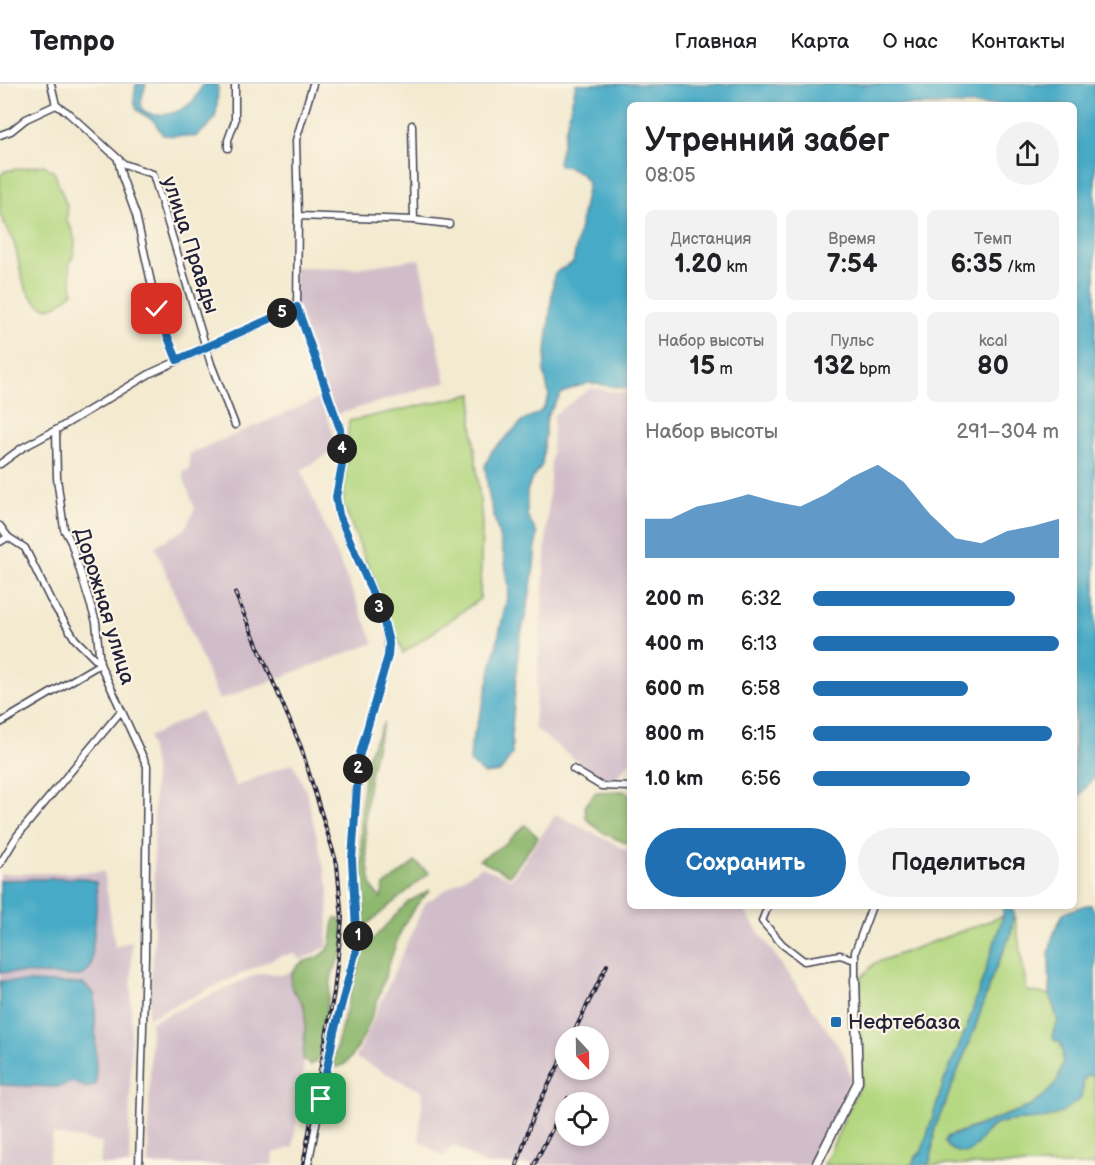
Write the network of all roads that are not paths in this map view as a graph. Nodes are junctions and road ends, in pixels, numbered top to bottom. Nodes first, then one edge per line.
1 (51, 84) edge
2 (236, 84) edge
3 (313, 84) edge
4 (56, 105) junction
5 (412, 125) dead end
6 (0, 135) edge
7 (228, 148) dead end
8 (118, 160) junction
9 (298, 216) junction
10 (414, 220) junction
11 (449, 224) dead end
12 (297, 307) junction
13 (207, 347) junction
14 (177, 360) junction
15 (235, 425) dead end
16 (56, 430) junction
17 (0, 464) edge
18 (0, 526) edge
19 (8, 537) junction
20 (0, 542) edge
21 (100, 663) junction
22 (121, 711) junction
23 (3, 722) edge
24 (573, 769) dead end
25 (627, 787) edge
26 (0, 864) edge
27 (767, 909) edge
28 (871, 909) edge
29 (855, 960) junction
30 (855, 979) joint
31 (139, 1165) edge
32 (308, 1165) edge
33 (816, 1165) edge

1 - 4 street
2 - 7 street
3 - 9 street
4 - 6 street
4 - 8 street, улица Правды
5 - 10 street
8 - 13 street, улица Правды
8 - 14 street
9 - 10 street
9 - 12 street
10 - 11 street
12 - 13 street
12 - 32 street
13 - 14 street
13 - 15 street, улица Правды
14 - 16 street
16 - 17 street
16 - 21 street, Дорожная улица
18 - 19 street
19 - 20 street
19 - 21 street
21 - 22 street, Дорожная улица
21 - 23 street
22 - 26 street
22 - 31 street, Дорожная улица
24 - 25 street
27 - 29 street
28 - 29 street
29 - 30 street
30 - 33 street

